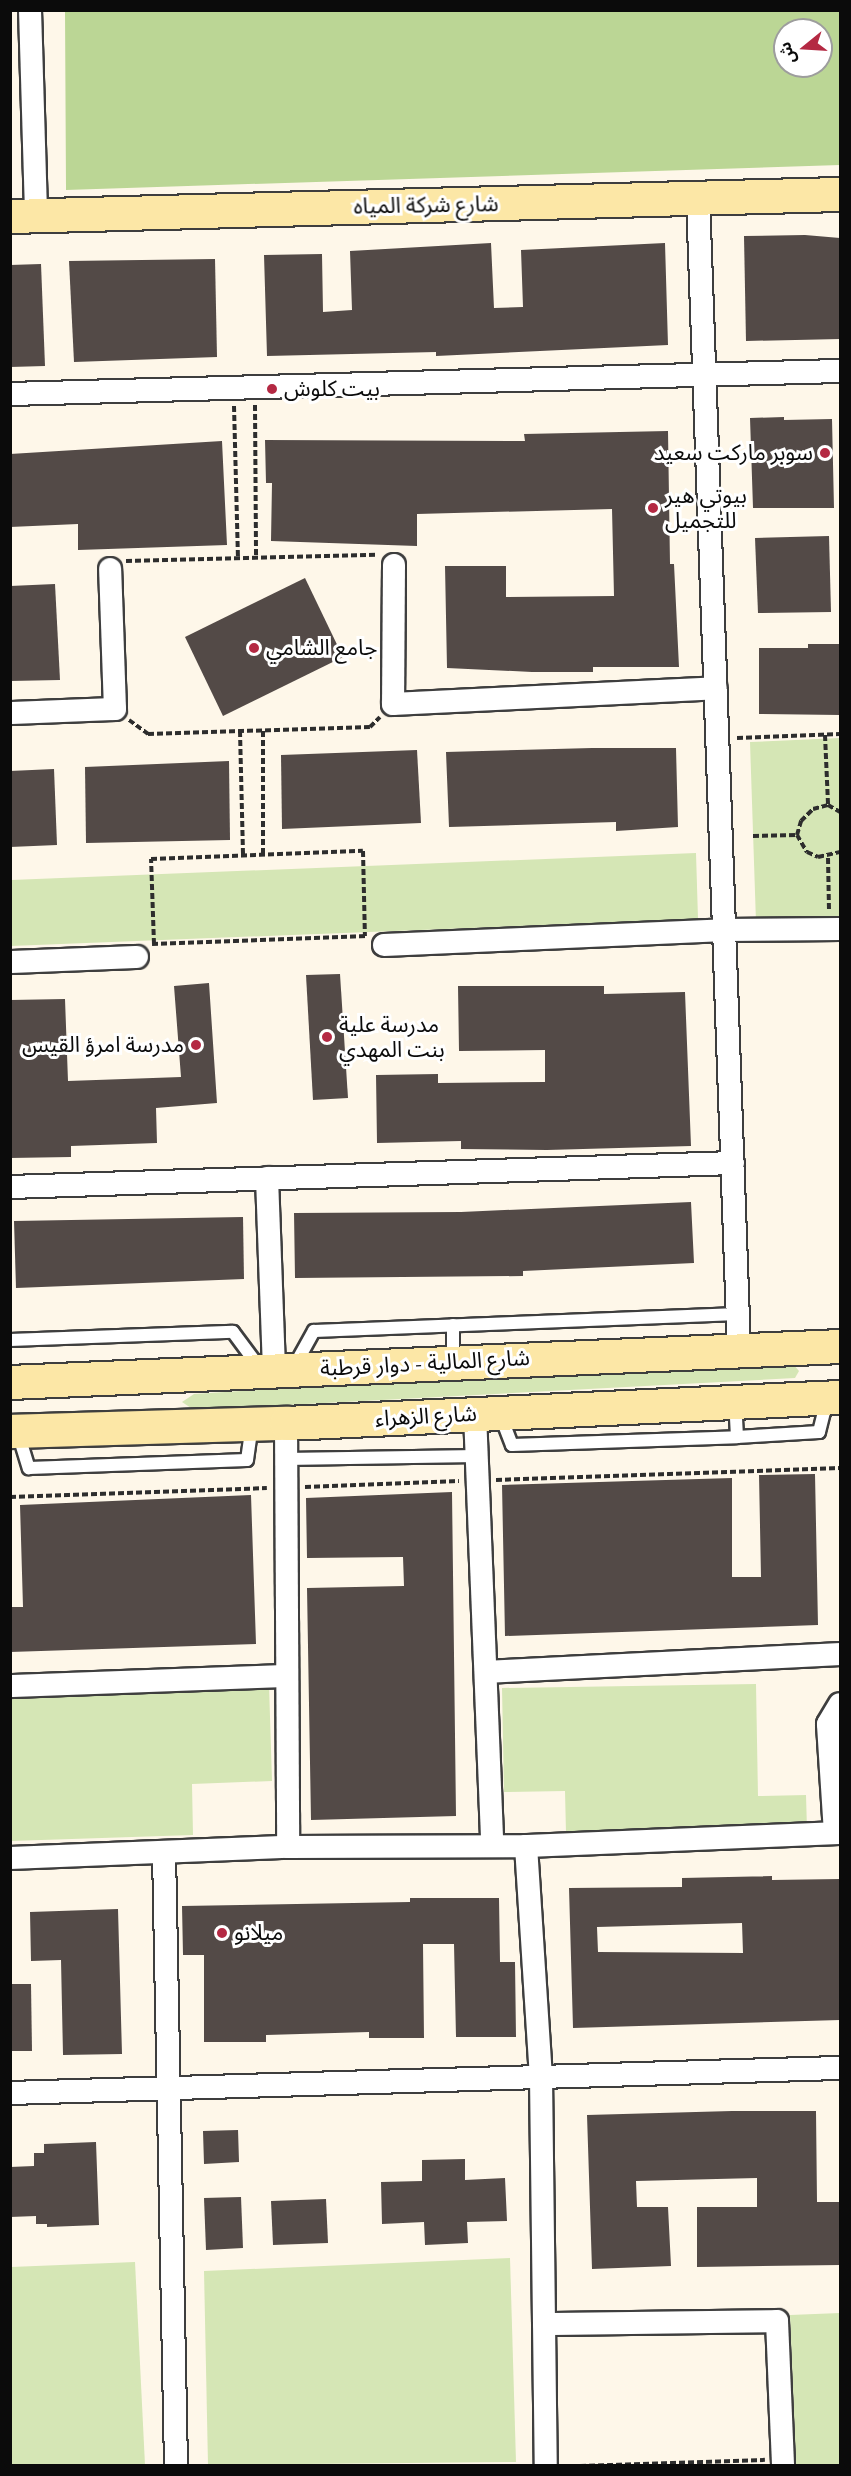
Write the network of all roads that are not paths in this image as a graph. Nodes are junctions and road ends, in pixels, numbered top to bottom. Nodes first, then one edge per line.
1 (30, 10) edge
2 (840, 194) edge
3 (698, 198) junction
4 (23, 215) edge
5 (840, 371) edge
6 (704, 376) junction
7 (10, 394) edge
8 (394, 565) road end
9 (111, 570) road end
10 (716, 688) junction
11 (10, 713) edge
12 (835, 929) edge
13 (725, 930) junction
14 (375, 941) road end
15 (146, 950) road end
16 (10, 962) edge
17 (733, 1163) junction
18 (267, 1178) junction
19 (10, 1187) edge
20 (738, 1314) junction
21 (453, 1325) junction
22 (10, 1340) edge
23 (826, 1346) edge
24 (739, 1348) junction
25 (453, 1361) junction
26 (276, 1370) junction
27 (150, 1376) junction
28 (10, 1382) edge
29 (828, 1398) edge
30 (735, 1402) junction
31 (487, 1413) junction
32 (286, 1423) junction
33 (253, 1424) junction
34 (150, 1427) junction
35 (14, 1431) edge
36 (736, 1437) junction
37 (477, 1456) junction
38 (285, 1459) junction
39 (840, 1654) edge
40 (486, 1672) junction
41 (287, 1676) junction
42 (10, 1686) edge
43 (840, 1704) edge
44 (838, 1833) edge
45 (492, 1846) junction
46 (526, 1846) junction
47 (288, 1847) junction
48 (164, 1852) junction
49 (10, 1858) edge
50 (840, 2068) edge
51 (541, 2077) junction
52 (165, 2089) junction
53 (10, 2093) edge
54 (544, 2324) junction
55 (783, 2462) edge
56 (176, 2466) edge
57 (546, 2466) edge

1 - 4 street
2 - 3 main road, شارع شركة المياه
3 - 4 main road, شارع شركة المياه
3 - 6 street
5 - 6 street
6 - 7 street
6 - 10 street
8 - 10 street
9 - 11 street
10 - 13 street
12 - 13 street
13 - 14 street
13 - 17 street
15 - 16 street
17 - 18 street
17 - 20 street
18 - 19 street
18 - 26 street
20 - 21 lane
20 - 24 street
21 - 25 lane
21 - 26 lane
22 - 26 lane
23 - 24 main road, شارع المالية - دوار قرطبة
23 - 29 main road
24 - 25 main road, شارع المالية - دوار قرطبة
25 - 26 main road, شارع المالية - دوار قرطبة
26 - 27 main road, شارع المالية - دوار قرطبة
27 - 28 main road, شارع المالية - دوار قرطبة
27 - 34 main road
29 - 30 main road, شارع الزهراء
29 - 36 lane
30 - 31 main road, شارع الزهراء
30 - 36 lane
31 - 32 main road, شارع الزهراء
31 - 36 lane
31 - 37 street
32 - 33 main road, شارع الزهراء
32 - 38 street
33 - 34 main road, شارع الزهراء
33 - 35 lane
34 - 35 main road, شارع الزهراء
37 - 38 lane
37 - 40 street
38 - 41 street
39 - 40 street
40 - 45 street
41 - 42 street
41 - 47 street
43 - 44 street
44 - 46 street
45 - 46 street
45 - 47 street
46 - 51 street
47 - 48 street
48 - 49 street
48 - 52 street
50 - 51 street
51 - 52 street
51 - 54 street
52 - 53 street
52 - 56 street
54 - 55 street
54 - 57 street

